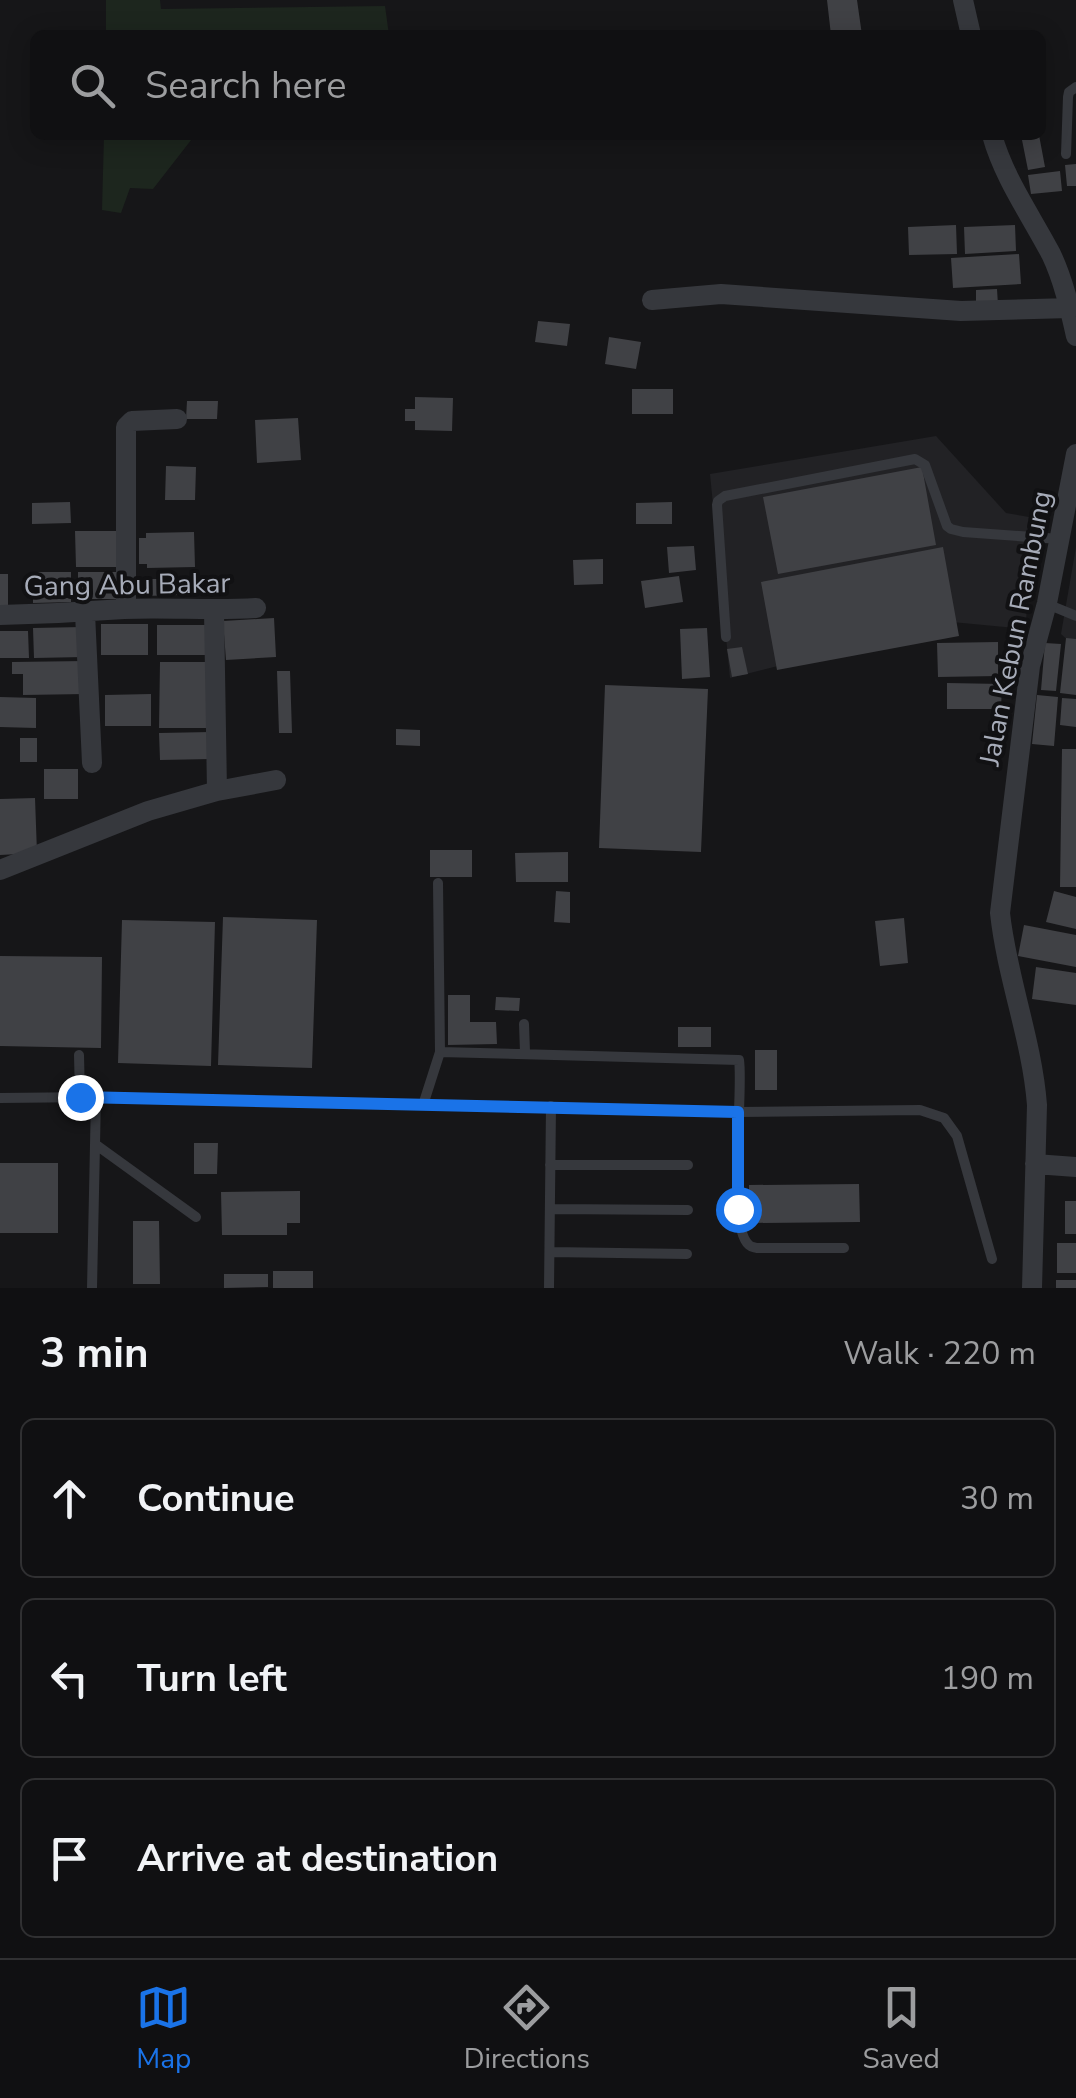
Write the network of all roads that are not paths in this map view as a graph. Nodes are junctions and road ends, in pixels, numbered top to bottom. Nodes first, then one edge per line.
1 (963, 0) edge
2 (970, 30) edge
3 (1076, 86) edge
4 (994, 140) edge
5 (1066, 154) dead end
6 (652, 300) dead end
7 (1070, 308) junction
8 (1076, 336) edge
9 (177, 419) dead end
10 (1076, 454) edge
11 (1060, 539) junction
12 (1046, 603) junction
13 (256, 608) dead end
14 (126, 609) junction
15 (214, 611) junction
16 (85, 614) junction
17 (0, 615) edge
18 (1076, 616) edge
19 (726, 637) dead end
20 (92, 763) dead end
21 (276, 780) dead end
22 (218, 791) junction
23 (0, 870) edge
24 (438, 883) dead end
25 (524, 1024) dead end
26 (440, 1052) junction
27 (525, 1052) junction
28 (79, 1055) dead end
29 (80, 1097) junction
30 (96, 1097) junction
31 (0, 1098) edge
32 (422, 1105) junction
33 (551, 1106) junction
34 (738, 1112) junction
35 (95, 1144) junction
36 (1035, 1164) junction
37 (550, 1165) junction
38 (688, 1165) dead end
39 (1076, 1167) edge
40 (551, 1209) junction
41 (688, 1210) dead end
42 (196, 1218) dead end
43 (844, 1248) dead end
44 (550, 1252) junction
45 (687, 1254) dead end
46 (992, 1259) dead end
47 (92, 1288) edge
48 (550, 1288) edge
49 (1032, 1288) edge

1 - 2 street
3 - 5 lane
4 - 7 street
6 - 7 street
7 - 8 street
9 - 14 street
10 - 11 street, Jalan Kebun Rambung
11 - 12 street, Jalan Kebun Rambung
11 - 19 lane
12 - 18 lane
12 - 36 street, Jalan Kebun Rambung
13 - 15 street, Gang Abu Bakar
14 - 15 street, Gang Abu Bakar
14 - 16 street, Gang Abu Bakar
15 - 22 street
16 - 17 street, Gang Abu Bakar
16 - 20 street
21 - 22 street
22 - 23 street
24 - 26 lane
25 - 27 lane
26 - 27 lane
26 - 32 lane
27 - 34 lane
28 - 29 lane
29 - 30 lane
29 - 31 lane
30 - 32 lane
30 - 35 lane
32 - 33 lane
33 - 34 lane
33 - 37 lane
34 - 43 lane
34 - 46 lane
35 - 42 lane
35 - 47 lane
36 - 39 street
36 - 49 street, Jalan Kebun Rambung
37 - 38 lane
37 - 40 lane
40 - 41 lane
40 - 44 lane
44 - 45 lane
44 - 48 lane

